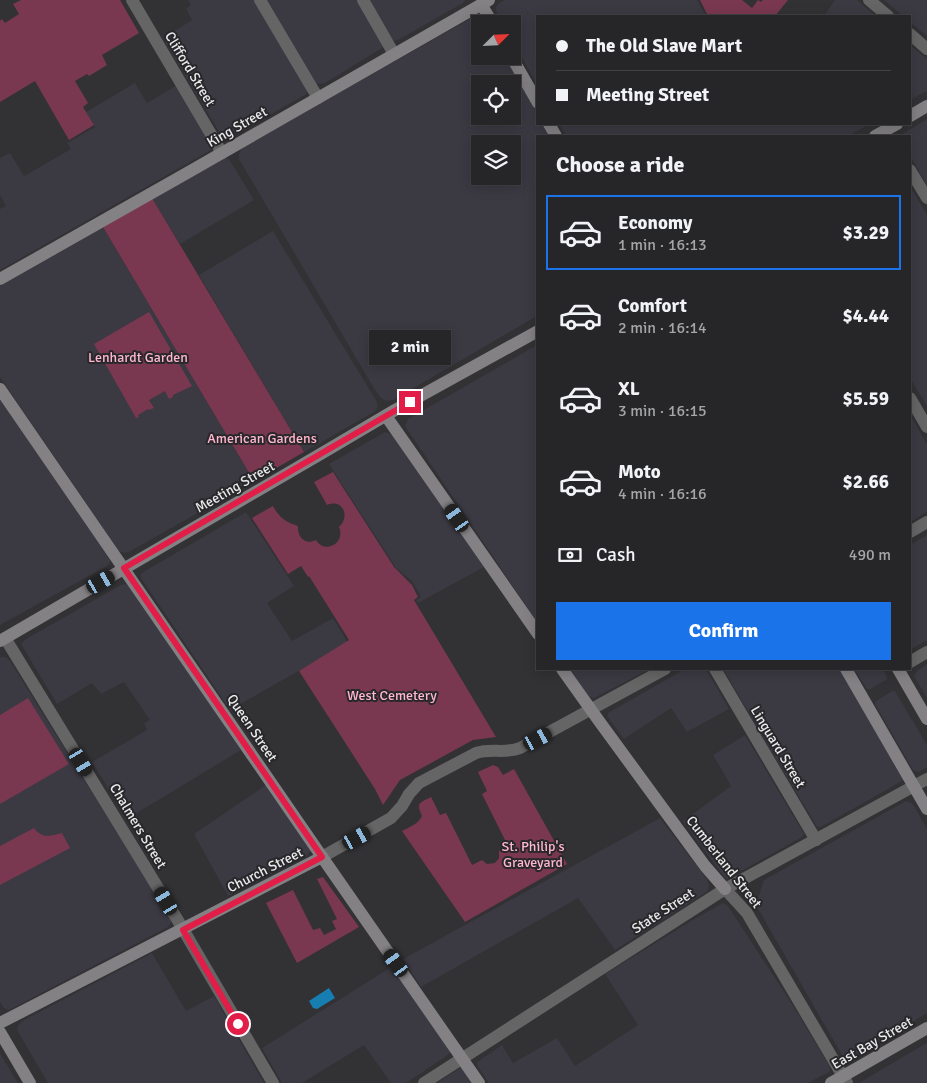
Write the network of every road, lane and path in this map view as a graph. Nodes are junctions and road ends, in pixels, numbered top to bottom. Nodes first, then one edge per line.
1 (132, 0) edge
2 (260, 0) edge
3 (363, 0) edge
4 (869, 0) edge
5 (483, 1) edge
6 (489, 15) edge
7 (887, 15) edge
8 (911, 35) edge
9 (927, 49) edge
10 (394, 54) junction
11 (516, 65) edge
12 (318, 98) junction
13 (536, 100) edge
14 (927, 106) edge
15 (911, 115) edge
16 (222, 153) junction
17 (911, 172) edge
18 (927, 198) edge
19 (0, 279) edge
20 (536, 332) edge
21 (0, 389) edge
22 (911, 400) edge
23 (386, 416) junction
24 (927, 427) edge
25 (927, 522) edge
26 (911, 531) edge
27 (124, 568) junction
28 (536, 631) edge
29 (2, 639) edge
30 (927, 652) edge
31 (911, 661) edge
32 (563, 670) edge
33 (663, 670) edge
34 (716, 670) edge
35 (847, 670) edge
36 (899, 670) edge
37 (591, 710) junction
38 (927, 719) edge
39 (927, 779) edge
40 (914, 786) junction
41 (927, 809) edge
42 (816, 840) junction
43 (322, 857) junction
44 (725, 889) junction
45 (183, 930) junction
46 (0, 1023) edge
47 (927, 1028) edge
48 (0, 1032) edge
49 (462, 1058) junction
50 (845, 1080) edge
51 (30, 1083) edge
52 (273, 1083) edge
53 (424, 1083) edge
54 (479, 1083) edge
55 (831, 1083) edge

1 - 16 street, Clifford Street
2 - 12 street
3 - 10 street
4 - 7 street
5 - 6 street
5 - 10 street, King Street
8 - 9 street
10 - 12 street, King Street
11 - 13 street
12 - 16 street, King Street
14 - 15 street
16 - 19 street, King Street
17 - 18 street
20 - 23 street, Meeting Street
21 - 27 street, Queen Street
22 - 24 street
23 - 27 street, Meeting Street
23 - 28 street
25 - 26 street
27 - 29 street, Meeting Street
27 - 43 street, Queen Street
29 - 45 street, Chalmers Street
30 - 31 street
32 - 37 street, Cumberland Street
33 - 37 street, Church Street
34 - 42 street, Linguard Street
35 - 40 street
36 - 38 street
37 - 43 street, Church Street
37 - 44 street, Cumberland Street
39 - 40 street, State Street
40 - 41 street
40 - 42 street, State Street
42 - 44 street, State Street
43 - 45 street, Church Street
43 - 49 street, Queen Street
44 - 49 street, State Street
44 - 50 street, Cumberland Street
45 - 46 street, Church Street
45 - 52 street, Chalmers Street
47 - 50 street, East Bay Street
48 - 51 street
49 - 53 street, State Street
49 - 54 street, Queen Street
50 - 55 street, East Bay Street

